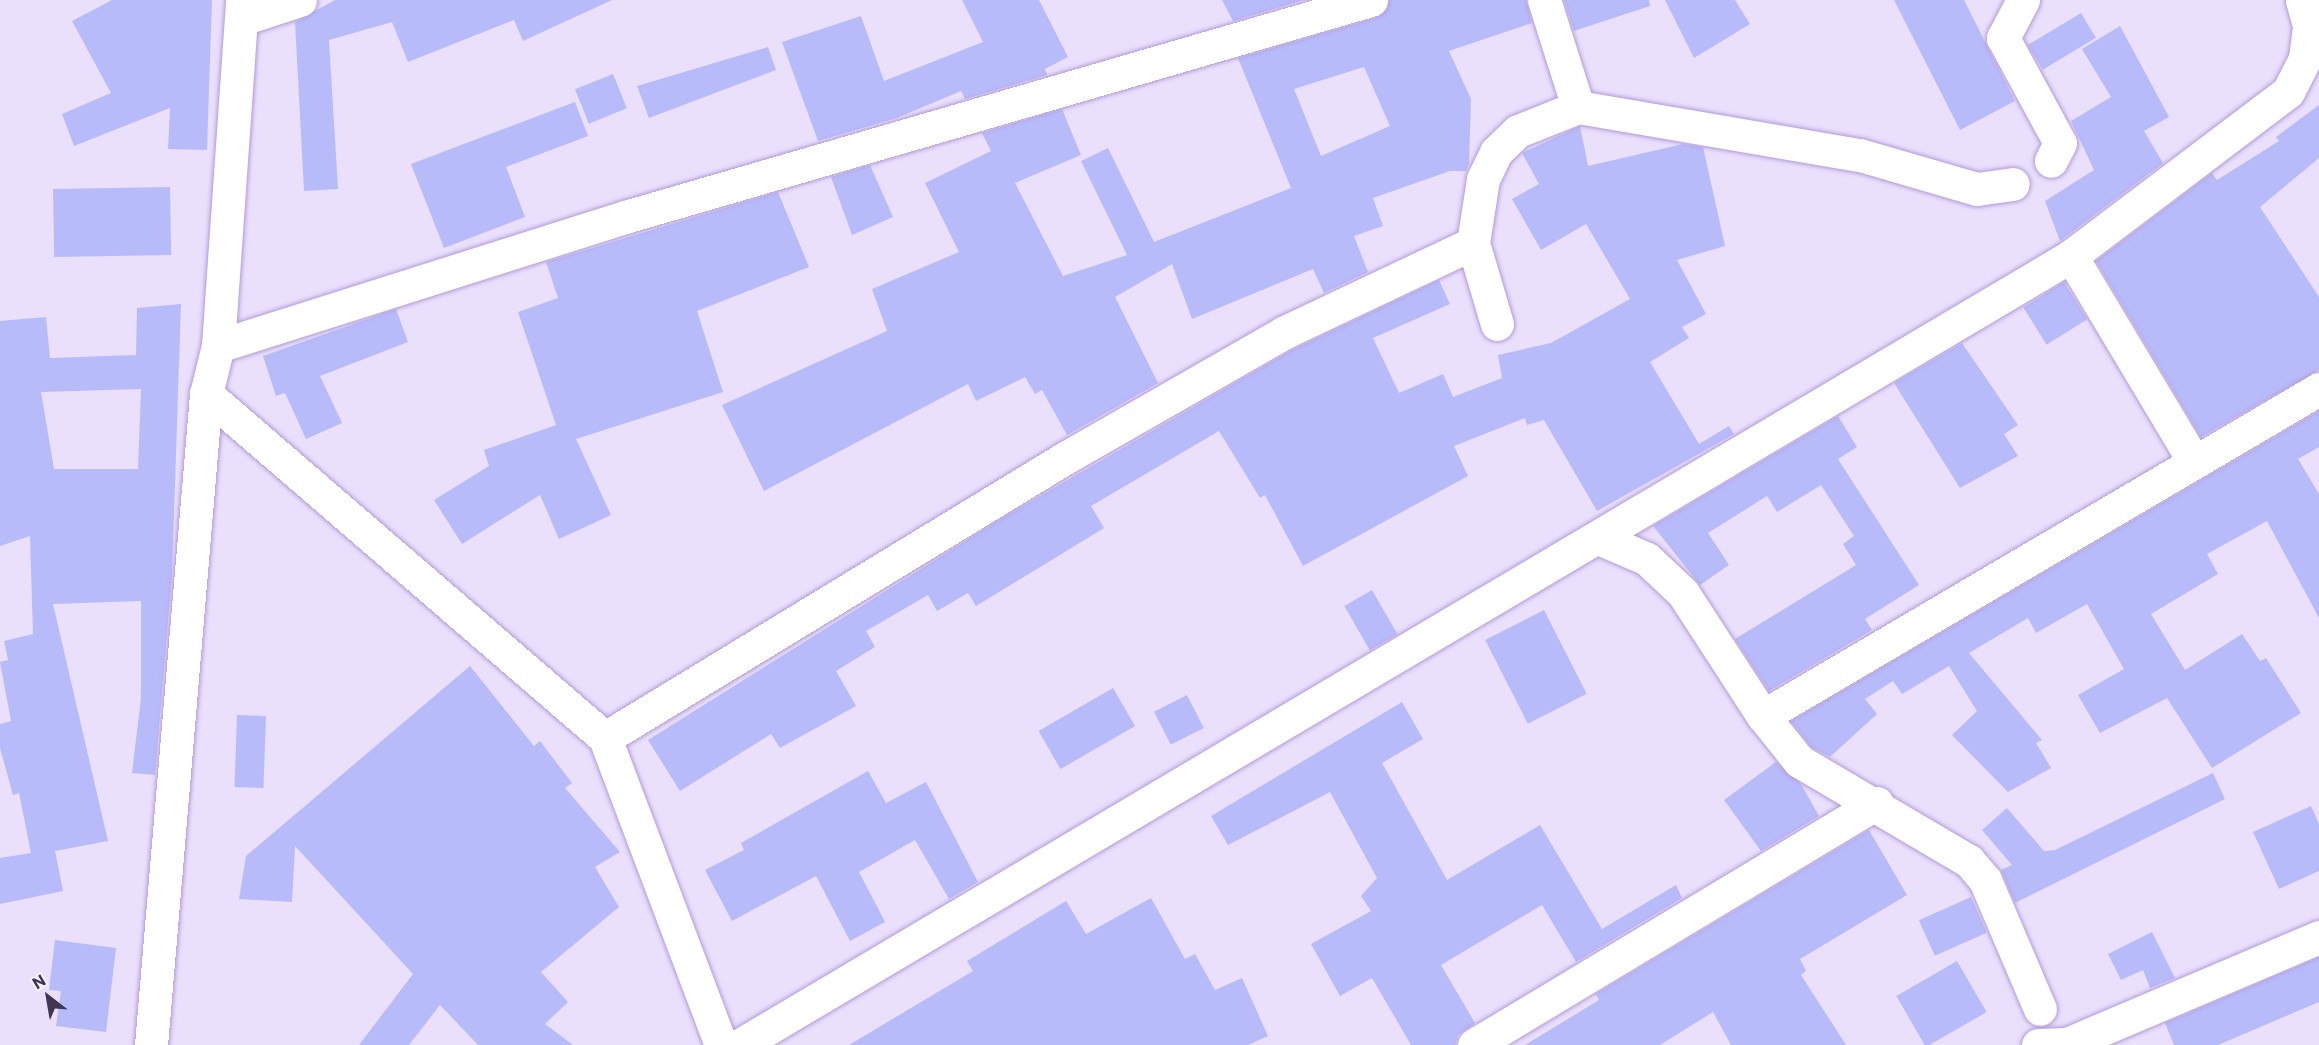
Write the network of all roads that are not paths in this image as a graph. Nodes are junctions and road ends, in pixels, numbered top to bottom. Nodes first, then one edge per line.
1 (300, 0) edge
2 (1371, 0) edge
3 (1544, 0) edge
4 (2023, 0) edge
5 (2302, 0) edge
6 (242, 10) edge
7 (1578, 107) junction
8 (2051, 161) dead end
9 (2013, 184) dead end
10 (1473, 243) junction
11 (2071, 256) junction
12 (1497, 324) dead end
13 (218, 346) junction
14 (2319, 389) edge
15 (206, 394) junction
16 (2193, 460) junction
17 (1601, 539) junction
18 (1763, 716) junction
19 (605, 738) junction
20 (1877, 803) junction
21 (2319, 937) edge
22 (2040, 1009) dead end
23 (151, 1045) edge
24 (721, 1045) edge
25 (740, 1045) edge
26 (1474, 1045) edge
27 (2057, 1045) edge

1 - 6 street
2 - 13 street
3 - 7 street
4 - 8 street
5 - 11 street
6 - 13 street
7 - 9 street
7 - 10 street
10 - 12 street
10 - 19 street
11 - 16 street
11 - 17 street
13 - 15 street
14 - 16 street
15 - 19 street
15 - 23 street
16 - 18 street
17 - 18 street
17 - 25 street
18 - 20 street
19 - 24 street
20 - 22 street
20 - 26 street
21 - 27 street

